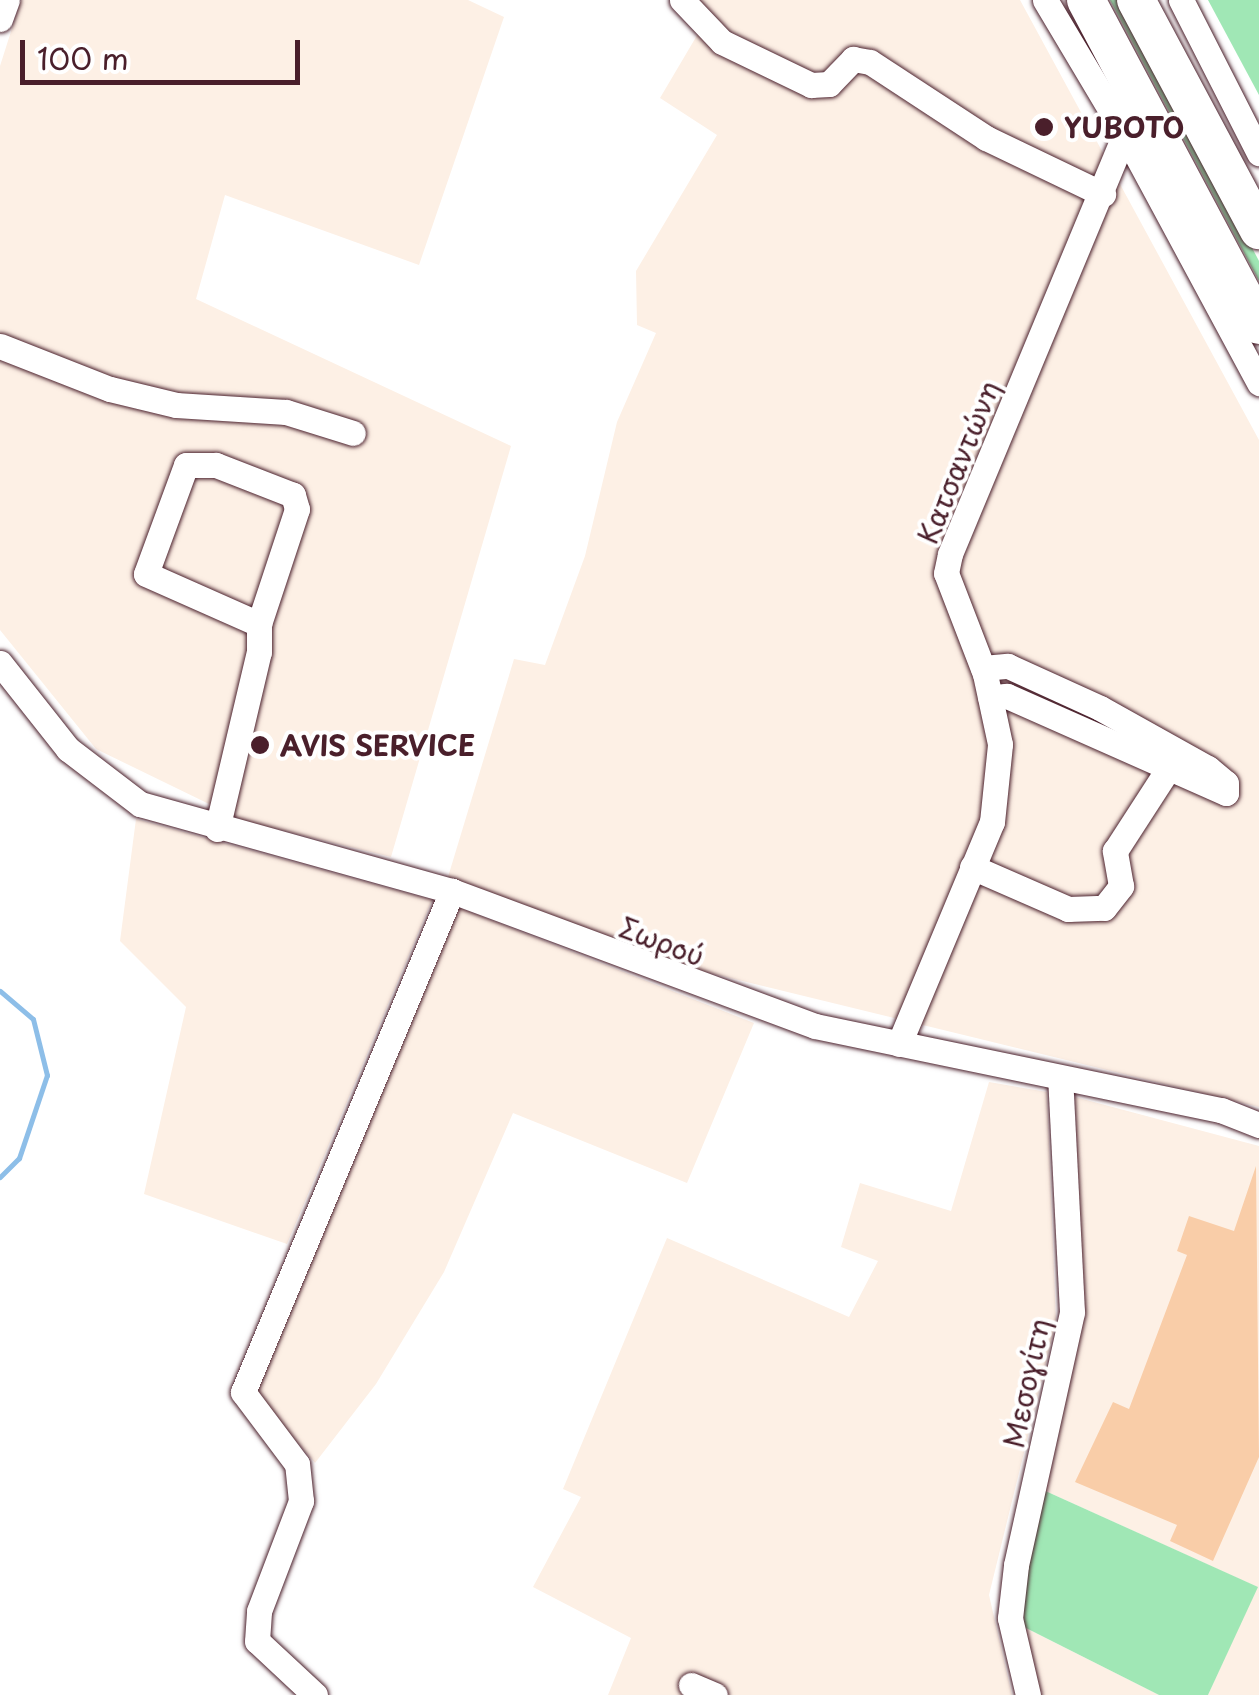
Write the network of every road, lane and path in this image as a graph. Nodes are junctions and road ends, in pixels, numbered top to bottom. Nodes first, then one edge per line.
1 (8, 0) edge
2 (682, 0) edge
3 (1044, 0) edge
4 (1086, 0) edge
5 (1136, 0) edge
6 (1182, 0) edge
7 (0, 19) edge
8 (1126, 134) junction
9 (1259, 153) edge
10 (1103, 194) junction
11 (1259, 230) edge
12 (1259, 325) edge
13 (0, 346) edge
14 (1259, 384) edge
15 (353, 433) dead end
16 (259, 624) junction
17 (0, 662) edge
18 (983, 668) junction
19 (990, 697) junction
20 (1168, 769) junction
21 (216, 829) junction
22 (972, 867) junction
23 (452, 891) junction
24 (899, 1044) junction
25 (1060, 1080) junction
26 (1259, 1125) edge
27 (314, 1695) edge
28 (1028, 1695) edge

1 - 7 street
2 - 10 street
3 - 8 street
4 - 12 highway
5 - 11 highway
6 - 9 street
8 - 10 street, Κατσαντώνη
8 - 14 street
10 - 18 street, Κατσαντώνη
13 - 15 street
16 - 16 street
16 - 21 street
17 - 21 street, Σωρού
18 - 19 street, Κατσαντώνη
18 - 20 street
19 - 20 street
19 - 22 street, Κατσαντώνη
20 - 22 street
21 - 23 street, Σωρού
22 - 24 street, Κατσαντώνη
23 - 24 street, Σωρού
23 - 27 street
24 - 25 street, Σωρού
25 - 26 street, Σωρού
25 - 28 street, Μεσογίτη

